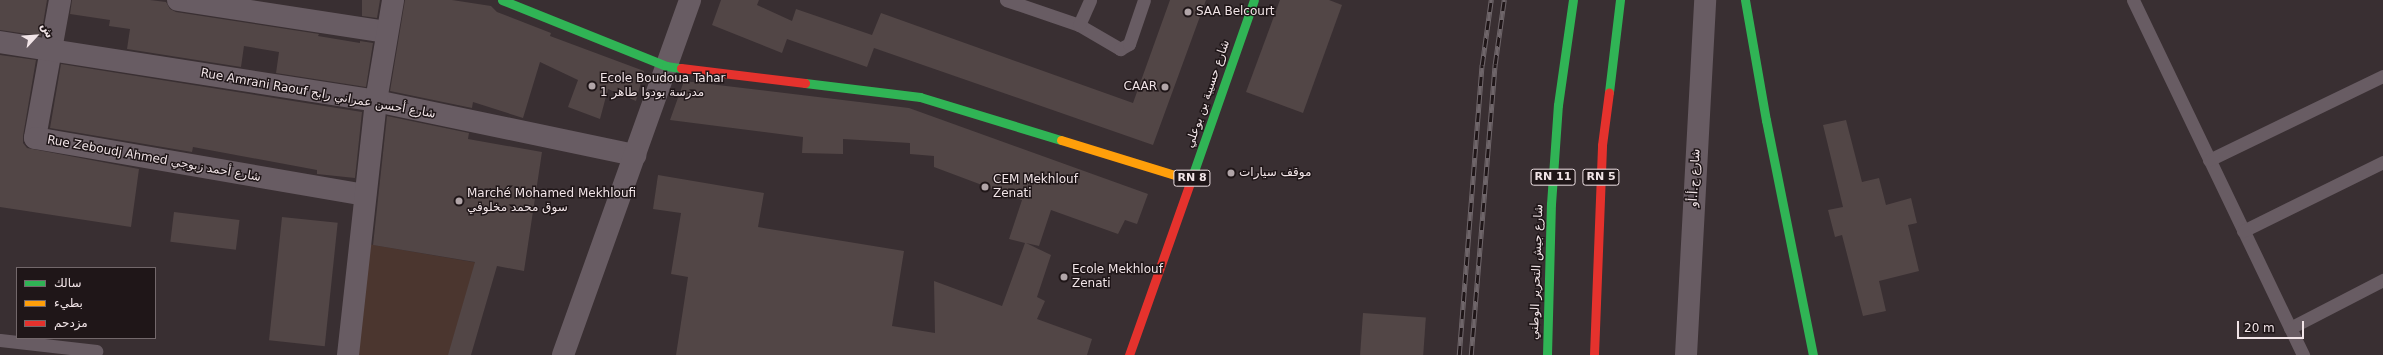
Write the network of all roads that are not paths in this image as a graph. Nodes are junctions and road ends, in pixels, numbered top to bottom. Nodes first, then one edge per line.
1 (60, 0) edge
2 (178, 0) edge
3 (393, 0) edge
4 (502, 0) edge
5 (690, 0) edge
6 (1006, 0) edge
7 (1090, 0) edge
8 (1144, 0) edge
9 (1254, 0) edge
10 (1573, 0) edge
11 (1620, 0) edge
12 (1705, 0) edge
13 (1745, 0) edge
14 (2133, 0) edge
15 (1079, 25) junction
16 (386, 32) junction
17 (0, 42) edge
18 (51, 50) junction
19 (666, 66) junction
20 (2383, 76) edge
21 (376, 101) junction
22 (635, 155) junction
23 (2209, 160) junction
24 (2383, 162) edge
25 (1191, 180) junction
26 (365, 195) junction
27 (2243, 231) junction
28 (2383, 280) edge
29 (2290, 328) junction
30 (0, 340) edge
31 (96, 351) dead end
32 (348, 355) edge
33 (563, 355) edge
34 (1129, 355) edge
35 (1546, 355) edge
36 (1594, 355) edge
37 (1686, 355) edge
38 (1813, 355) edge
39 (2303, 355) edge

1 - 18 street, Rue Zeboudj Ahmed شارع أحمد زبوجي
2 - 16 street
3 - 16 street
4 - 19 main road
5 - 19 street
6 - 15 lane
7 - 15 lane
8 - 15 lane
9 - 25 main road, شارع حسيبة بن بوعلي / RN 8
10 - 35 main road, شارع جيش التحرير الوطني / RN 11
11 - 36 main road, RN 5
12 - 37 street, شارع ج.أ.أو
13 - 38 main road
14 - 23 lane
16 - 21 street
17 - 18 street, Rue Amrani Raouf شارع أحسن عمراني رابح
18 - 21 street, Rue Amrani Raouf شارع أحسن عمراني رابح
18 - 26 street, Rue Zeboudj Ahmed شارع أحمد زبوجي
19 - 22 street
19 - 25 main road
20 - 23 lane
21 - 22 street, Rue Amrani Raouf شارع أحسن عمراني رابح
21 - 26 street
22 - 33 street
23 - 27 lane
24 - 27 lane
25 - 34 main road, شارع حسيبة بن بوعلي / RN 8
26 - 32 street
27 - 29 lane
28 - 29 lane
29 - 39 lane
30 - 31 lane

